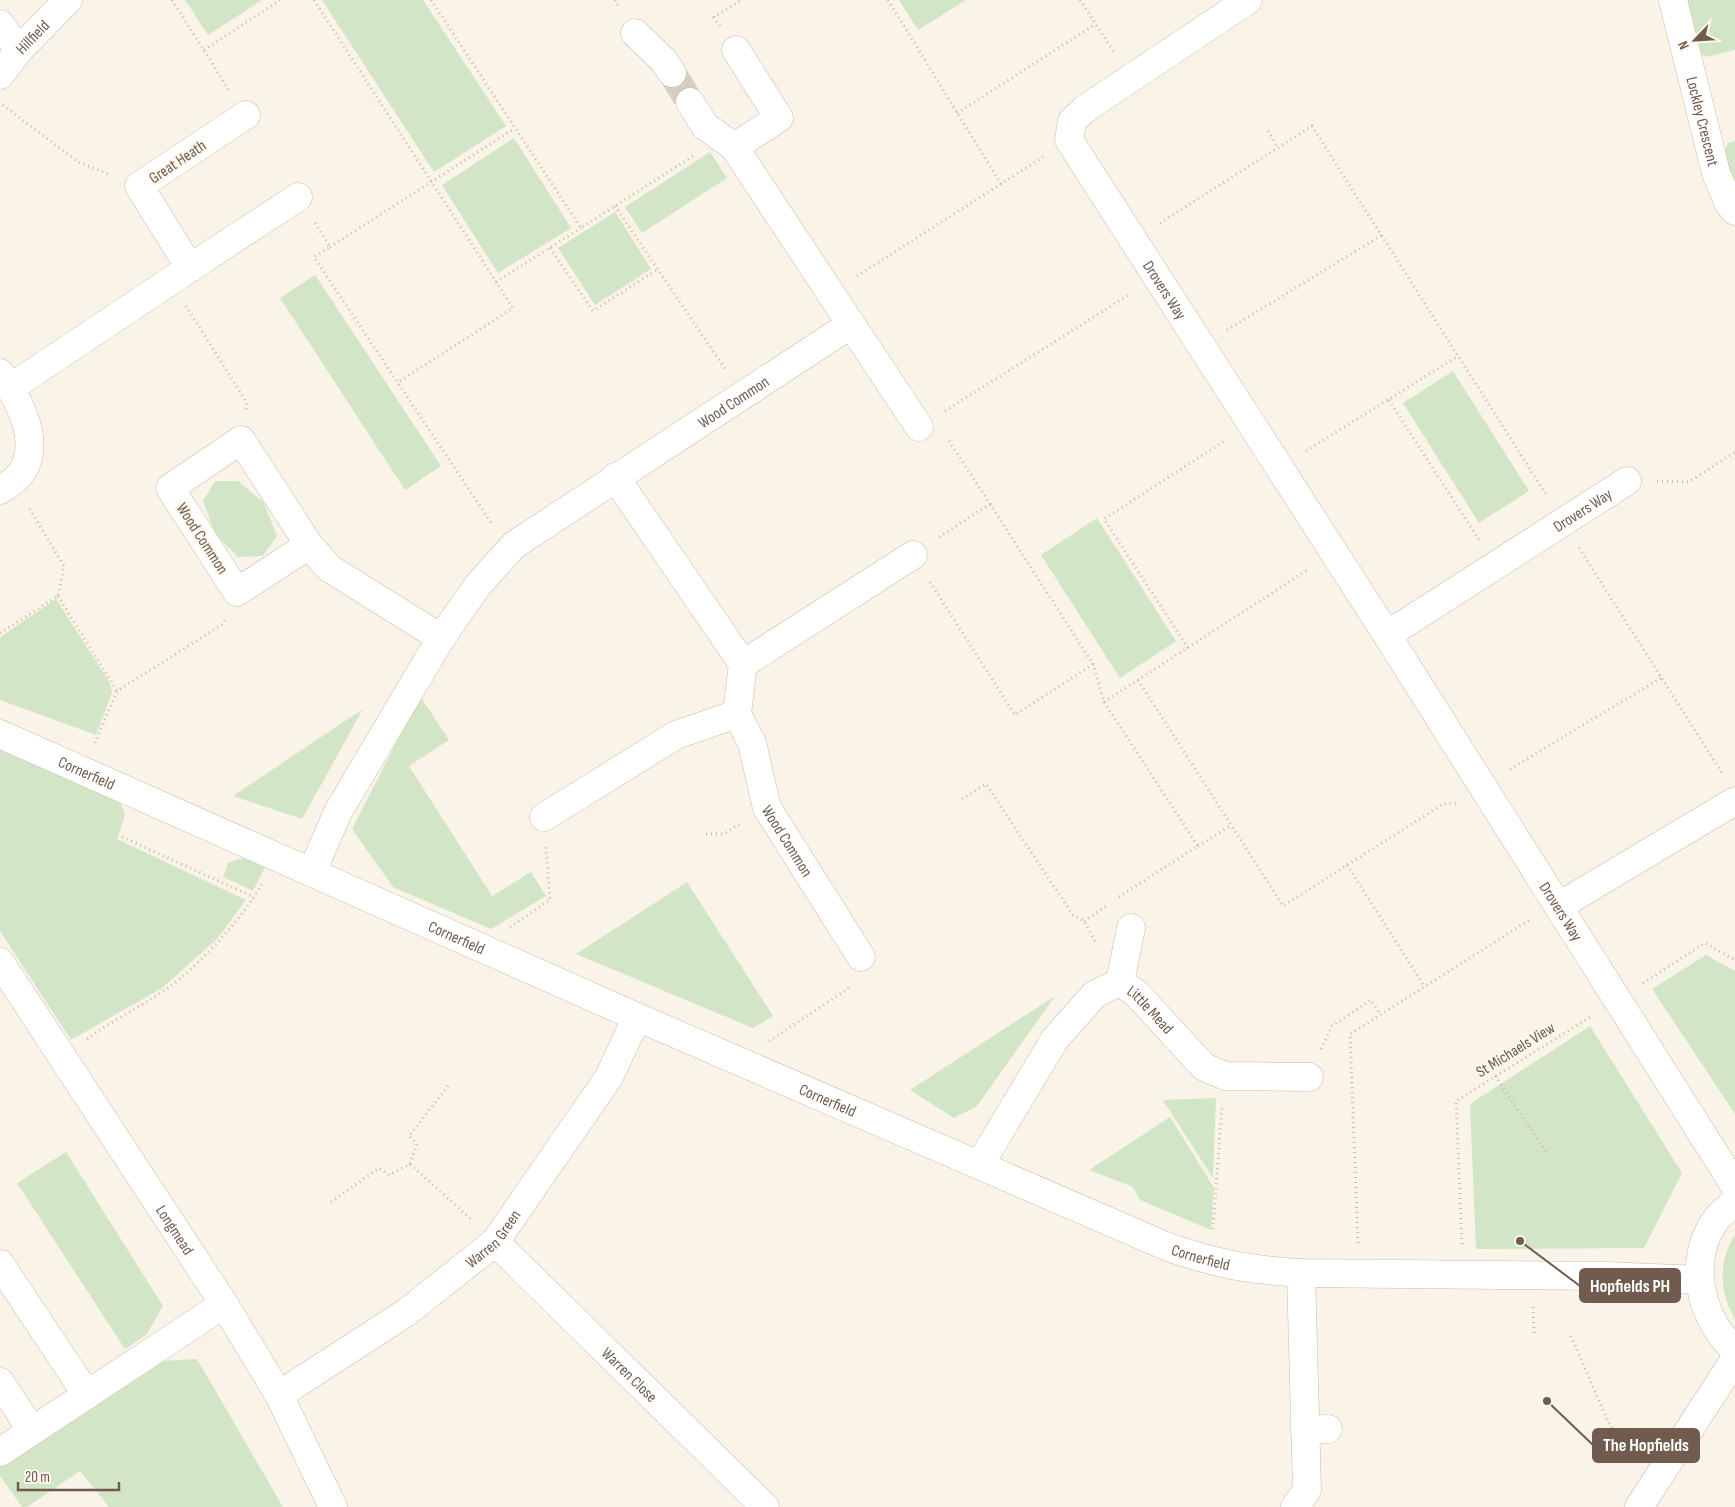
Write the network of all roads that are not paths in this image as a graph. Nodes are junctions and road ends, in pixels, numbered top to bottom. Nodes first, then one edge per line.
1 (68, 0) edge
2 (1248, 0) edge
3 (1673, 0) edge
4 (0, 24) edge
5 (635, 33) dead end
6 (19, 50) junction
7 (736, 50) dead end
8 (672, 73) tunnel mouth
9 (0, 75) edge
10 (690, 102) tunnel mouth
11 (246, 115) road end
12 (727, 142) junction
13 (298, 197) road end
14 (1735, 210) edge
15 (180, 275) junction
16 (850, 325) junction
17 (5, 381) edge
18 (927, 422) road end
19 (615, 477) junction
20 (1627, 481) road end
21 (7, 486) edge
22 (309, 545) junction
23 (913, 555) road end
24 (1387, 635) junction
25 (441, 638) junction
26 (743, 664) junction
27 (737, 714) junction
28 (0, 734) edge
29 (1730, 789) edge
30 (544, 817) road end
31 (312, 872) junction
32 (1559, 906) junction
33 (1131, 928) dead end
34 (861, 957) road end
35 (0, 962) edge
36 (1120, 982) junction
37 (637, 1017) junction
38 (1309, 1077) road end
39 (980, 1164) junction
40 (1735, 1186) edge
41 (1735, 1201) edge
42 (495, 1242) junction
43 (0, 1264) edge
44 (1301, 1272) junction
45 (1699, 1280) junction
46 (224, 1304) junction
47 (1735, 1350) edge
48 (1735, 1359) edge
49 (0, 1382) edge
50 (87, 1395) junction
51 (278, 1395) junction
52 (32, 1431) junction
53 (0, 1452) edge
54 (333, 1507) edge
55 (765, 1507) edge
56 (1296, 1507) edge
57 (1639, 1507) edge

1 - 6 street, Hillfield
2 - 24 street, Drovers Way
3 - 14 street, Lockley Crescent
4 - 6 street
5 - 8 street
6 - 9 street, Hillfield
7 - 12 street
10 - 12 street
11 - 15 street, Great Heath
12 - 16 street
13 - 15 street
15 - 17 street
16 - 18 street
16 - 19 street, Wood Common
17 - 21 street
19 - 25 street, Wood Common
19 - 26 street
20 - 24 street, Drovers Way
22 - 22 street, Wood Common
22 - 25 street
23 - 26 street
24 - 32 street, Drovers Way
25 - 31 street, Wood Common
26 - 27 street
27 - 30 street
27 - 34 street, Wood Common
28 - 31 street, Cornerfield
29 - 32 street
31 - 37 street, Cornerfield
32 - 40 street, Drovers Way
33 - 36 street
35 - 46 street, Longmead
36 - 38 street, Little Mead
36 - 39 street, Little Mead
37 - 39 street, Cornerfield
37 - 42 street, Warren Green
39 - 44 street, Cornerfield
41 - 45 street
42 - 51 street, Warren Green
42 - 55 street, Warren Close
43 - 50 street
44 - 45 street, Cornerfield
44 - 56 street
45 - 47 street
46 - 50 street
46 - 51 street, Longmead
48 - 57 street
49 - 52 street
50 - 52 street
51 - 54 street, Longmead
52 - 53 street

